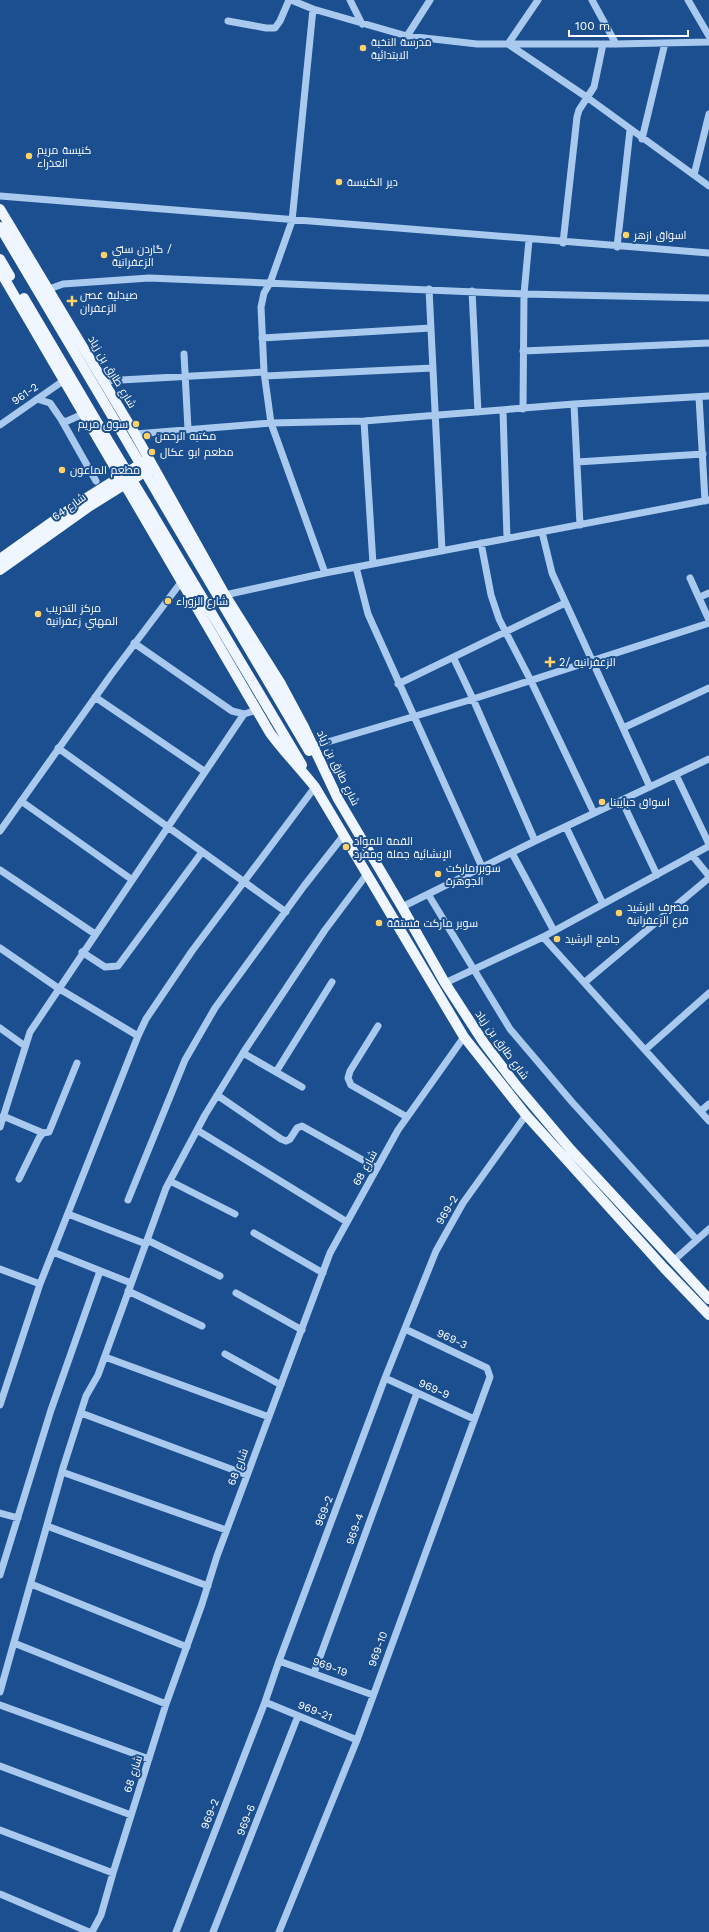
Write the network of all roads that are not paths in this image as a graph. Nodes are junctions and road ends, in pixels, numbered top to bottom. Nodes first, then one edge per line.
1 (290, 0) edge
2 (350, 0) edge
3 (430, 0) edge
4 (538, 0) edge
5 (688, 0) edge
6 (593, 1) edge
7 (313, 9) junction
8 (228, 21) dead end
9 (362, 24) junction
10 (407, 36) junction
11 (709, 36) edge
12 (709, 42) edge
13 (665, 43) junction
14 (508, 44) junction
15 (603, 44) junction
16 (616, 44) junction
17 (588, 98) junction
18 (709, 114) edge
19 (630, 130) junction
20 (642, 139) junction
21 (694, 175) junction
22 (709, 186) edge
23 (0, 196) edge
24 (0, 208) edge
25 (292, 221) junction
26 (0, 227) edge
27 (529, 240) junction
28 (563, 243) junction
29 (617, 247) junction
30 (709, 253) edge
31 (0, 259) edge
32 (0, 272) edge
33 (270, 283) junction
34 (49, 289) junction
35 (429, 289) junction
36 (472, 291) junction
37 (524, 294) junction
38 (709, 298) edge
39 (431, 328) junction
40 (262, 338) junction
41 (709, 343) edge
42 (523, 351) junction
43 (184, 354) dead end
44 (433, 368) junction
45 (265, 374) junction
46 (185, 376) junction
47 (63, 381) junction
48 (103, 381) junction
49 (709, 396) edge
50 (698, 397) junction
51 (37, 399) junction
52 (574, 404) junction
53 (523, 409) junction
54 (503, 411) junction
55 (478, 412) junction
56 (83, 414) junction
57 (435, 416) junction
58 (61, 419) junction
59 (364, 421) junction
60 (271, 423) junction
61 (0, 425) edge
62 (188, 429) junction
63 (135, 434) junction
64 (703, 454) junction
65 (577, 462) junction
66 (151, 463) junction
67 (96, 481) dead end
68 (122, 481) junction
69 (707, 500) edge
70 (580, 524) junction
71 (542, 532) junction
72 (507, 538) junction
73 (481, 543) junction
74 (442, 551) junction
75 (0, 559) edge
76 (373, 564) junction
77 (356, 567) junction
78 (0, 570) edge
79 (325, 573) junction
80 (690, 578) dead end
81 (182, 581) junction
82 (709, 593) edge
83 (225, 595) junction
84 (700, 597) junction
85 (565, 603) junction
86 (709, 622) edge
87 (507, 633) junction
88 (134, 643) junction
89 (454, 659) junction
90 (591, 660) junction
91 (530, 680) junction
92 (398, 684) junction
93 (709, 688) edge
94 (95, 696) junction
95 (473, 699) junction
96 (257, 710) junction
97 (244, 714) junction
98 (413, 716) junction
99 (623, 728) junction
100 (314, 746) junction
101 (58, 748) junction
102 (709, 760) edge
103 (204, 771) junction
104 (676, 775) junction
105 (315, 787) junction
106 (650, 787) junction
107 (338, 799) junction
108 (21, 801) junction
109 (622, 801) junction
110 (594, 814) junction
111 (167, 826) junction
112 (566, 827) junction
113 (0, 831) edge
114 (344, 835) junction
115 (535, 841) junction
116 (709, 845) edge
117 (202, 852) junction
118 (512, 853) junction
119 (692, 855) junction
120 (482, 867) junction
121 (0, 870) edge
122 (367, 874) junction
123 (657, 875) junction
124 (709, 877) edge
125 (131, 879) junction
126 (244, 882) junction
127 (428, 894) junction
128 (603, 904) junction
129 (402, 907) junction
130 (286, 912) junction
131 (554, 931) junction
132 (95, 934) junction
133 (543, 937) junction
134 (0, 948) edge
135 (82, 952) junction
136 (474, 970) junction
137 (332, 982) dead end
138 (585, 982) junction
139 (445, 983) junction
140 (58, 988) junction
141 (709, 993) edge
142 (378, 1026) dead end
143 (0, 1028) edge
144 (138, 1036) junction
145 (464, 1037) junction
146 (25, 1046) junction
147 (645, 1050) junction
148 (243, 1053) junction
149 (77, 1063) dead end
150 (276, 1072) junction
151 (302, 1087) dead end
152 (217, 1095) junction
153 (709, 1104) edge
154 (701, 1111) junction
155 (3, 1112) edge
156 (526, 1115) junction
157 (407, 1117) junction
158 (709, 1121) edge
159 (0, 1127) edge
160 (197, 1130) junction
161 (44, 1133) junction
162 (377, 1168) junction
163 (19, 1180) dead end
164 (170, 1181) junction
165 (128, 1200) dead end
166 (68, 1214) junction
167 (235, 1214) dead end
168 (348, 1222) junction
169 (709, 1229) edge
170 (254, 1233) dead end
171 (697, 1240) junction
172 (146, 1242) junction
173 (53, 1252) junction
174 (673, 1261) junction
175 (0, 1270) edge
176 (100, 1271) junction
177 (323, 1273) junction
178 (220, 1276) dead end
179 (131, 1283) junction
180 (40, 1284) junction
181 (128, 1291) junction
182 (236, 1293) dead end
183 (709, 1299) edge
184 (709, 1315) edge
185 (202, 1326) dead end
186 (405, 1329) junction
187 (302, 1330) junction
188 (225, 1354) dead end
189 (105, 1357) junction
190 (489, 1371) joint
191 (385, 1378) junction
192 (281, 1385) junction
193 (417, 1393) junction
194 (0, 1405) edge
195 (81, 1413) junction
196 (269, 1417) junction
197 (474, 1419) junction
198 (62, 1472) junction
199 (247, 1475) junction
200 (0, 1513) edge
201 (18, 1518) junction
202 (47, 1526) junction
203 (226, 1530) junction
204 (0, 1576) edge
205 (31, 1584) junction
206 (208, 1586) junction
207 (14, 1643) junction
208 (187, 1647) junction
209 (279, 1661) junction
210 (314, 1673) junction
211 (0, 1692) edge
212 (373, 1695) junction
213 (265, 1702) junction
214 (166, 1704) junction
215 (0, 1705) edge
216 (298, 1716) junction
217 (357, 1740) junction
218 (149, 1759) junction
219 (0, 1766) edge
220 (131, 1815) junction
221 (0, 1830) edge
222 (113, 1873) junction
223 (0, 1894) edge
224 (91, 1932) edge
225 (176, 1932) edge
226 (213, 1932) edge
227 (279, 1932) edge

1 - 7 street
1 - 8 street
2 - 9 street
3 - 10 street
4 - 14 street
5 - 11 street
6 - 16 street
7 - 9 street
7 - 25 street
9 - 10 street
10 - 14 street
12 - 13 street
13 - 16 street
13 - 20 street
14 - 15 street
14 - 17 street
15 - 16 street
15 - 17 street
17 - 19 street
17 - 28 street
18 - 21 street
19 - 20 street
19 - 29 street
20 - 21 street
21 - 22 street
23 - 25 street
24 - 34 main road, شارع طارق بن زياد
25 - 27 street
25 - 33 street
26 - 107 main road, bridge
27 - 28 street
27 - 37 street
28 - 29 street
29 - 30 street
31 - 105 main road, bridge
32 - 47 main road
33 - 34 street
33 - 35 street
33 - 40 street
34 - 48 main road, شارع طارق بن زياد
35 - 36 street
35 - 39 street
36 - 37 street
36 - 55 street
37 - 38 street
37 - 42 street
39 - 40 street
39 - 44 street
40 - 45 street
41 - 42 street
42 - 53 street
43 - 46 street
44 - 45 street
44 - 57 street
45 - 46 street
45 - 60 street
46 - 48 street
46 - 62 street
47 - 51 street, 961-2
47 - 56 main road
48 - 63 main road, شارع طارق بن زياد
49 - 50 street
50 - 52 street
50 - 64 street
51 - 58 street
51 - 61 street, 961-2
52 - 53 street
52 - 65 street
53 - 54 street
54 - 55 street
54 - 72 street
55 - 57 street
56 - 58 street
56 - 68 main road
57 - 59 street
57 - 74 street
58 - 67 street
59 - 60 street
59 - 76 street
60 - 62 street
60 - 79 street
62 - 63 street
63 - 66 main road, شارع طارق بن زياد
64 - 65 street
64 - 69 street
65 - 70 street
66 - 68 main road, شارع 64
66 - 83 main road, شارع طارق بن زياد
68 - 75 main road, شارع 64
68 - 78 main road, شارع 64
68 - 81 main road
69 - 70 street
70 - 71 street
71 - 72 street
71 - 85 street
72 - 73 street
73 - 74 street
73 - 87 street
74 - 76 street
76 - 77 street
77 - 79 street
77 - 92 street
79 - 83 street
80 - 84 street
81 - 88 street
81 - 96 main road
82 - 84 street
83 - 100 main road, شارع طارق بن زياد
84 - 86 street
85 - 87 street
85 - 90 street
86 - 90 street
87 - 89 street
87 - 91 street
88 - 94 street
88 - 97 street
89 - 92 street
89 - 95 street
90 - 91 street
90 - 99 street
91 - 95 street
91 - 110 street
92 - 98 street
93 - 99 street
94 - 101 street
94 - 103 street
95 - 98 street
95 - 115 street
96 - 97 street
96 - 105 main road
97 - 103 street
98 - 100 street
98 - 120 street
99 - 106 street
100 - 107 main road, شارع طارق بن زياد
101 - 108 street
101 - 111 street
102 - 104 street
103 - 111 street
104 - 106 street
104 - 116 street
105 - 114 main road
105 - 126 street
106 - 109 street
107 - 129 main road, شارع طارق بن زياد
108 - 113 street
108 - 125 street
109 - 110 street
109 - 123 street
110 - 112 street
111 - 117 street
111 - 125 street
112 - 115 street
112 - 128 street
114 - 122 main road
114 - 130 street
115 - 118 street
116 - 119 street
117 - 126 street
117 - 135 street
118 - 120 street
118 - 131 street
119 - 123 street
119 - 124 street
120 - 127 street
121 - 132 street
122 - 145 main road
122 - 148 street
123 - 128 street
124 - 138 street
125 - 132 street
126 - 130 street
126 - 144 street
127 - 129 street
127 - 136 street
128 - 131 street
129 - 139 main road, شارع طارق بن زياد
130 - 165 street
131 - 133 street
132 - 135 street
133 - 136 street
133 - 138 street
134 - 140 street
135 - 140 street
136 - 139 street
136 - 171 street
137 - 150 street
138 - 147 street
139 - 174 main road, شارع طارق بن زياد
140 - 144 street
140 - 146 street
141 - 147 street
142 - 157 street
143 - 146 street
144 - 166 street
145 - 156 main road
145 - 157 street, شارع 68
146 - 155 street
147 - 154 street
148 - 150 street
148 - 152 street
149 - 161 street
150 - 151 street
152 - 160 street
152 - 162 street
153 - 154 street
154 - 158 street
155 - 159 street
155 - 161 street
156 - 184 main road
156 - 186 street, 969-2
157 - 162 street, شارع 68
160 - 164 street
160 - 168 street
161 - 163 street
162 - 168 street, شارع 68
164 - 167 street
164 - 172 street
166 - 172 street
166 - 173 street
168 - 177 street, شارع 68
169 - 171 street
170 - 177 street
171 - 174 street
172 - 178 street
172 - 179 street
173 - 176 street
173 - 180 street
174 - 183 main road, شارع طارق بن زياد
175 - 180 street
176 - 179 street
176 - 201 street
177 - 187 street, شارع 68
179 - 181 street
180 - 194 street
181 - 185 street
181 - 189 street
182 - 187 street
186 - 190 street, 969-3
186 - 191 street, 969-2
187 - 192 street, شارع 68
188 - 192 street
189 - 195 street
189 - 196 street
190 - 197 street, 969-10
191 - 193 street, 969-9
191 - 209 street, 969-2
192 - 196 street, شارع 68
193 - 197 street, 969-9
193 - 210 street, 969-4
195 - 198 street
195 - 199 street
196 - 199 street, شارع 68
197 - 212 street, 969-10
198 - 202 street
198 - 203 street
199 - 203 street, شارع 68
200 - 201 street
201 - 204 street
202 - 205 street
202 - 206 street
203 - 206 street, شارع 68
205 - 207 street
205 - 208 street
206 - 208 street, شارع 68
207 - 211 street
207 - 214 street
208 - 214 street, شارع 68
209 - 210 street, 969-19
209 - 213 street, 969-2
210 - 212 street, 969-19
212 - 217 street, 969-10
213 - 216 street, 969-21
213 - 225 street, 969-2
214 - 218 street, شارع 68
215 - 218 street
216 - 217 street, 969-21
216 - 226 street, 969-6
217 - 227 street, 969-10
218 - 220 street, شارع 68
219 - 220 street
220 - 222 street, شارع 68
221 - 222 street
222 - 224 street, شارع 68
223 - 224 street

